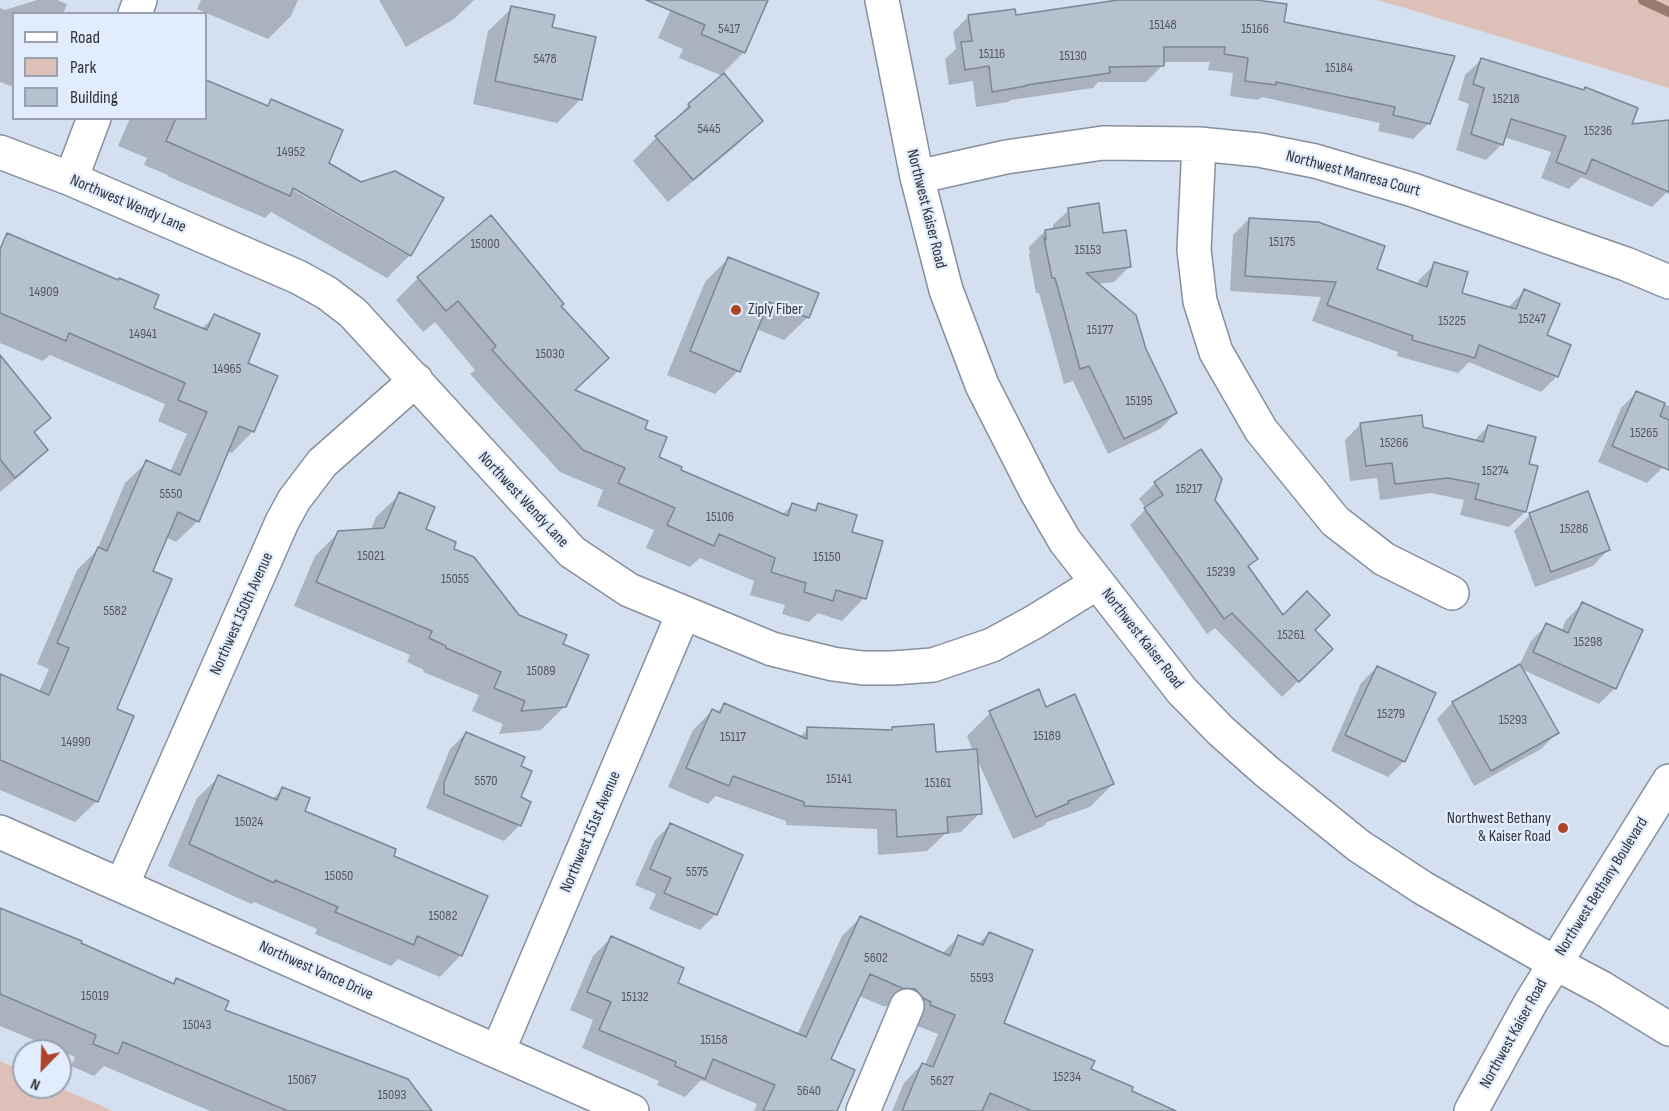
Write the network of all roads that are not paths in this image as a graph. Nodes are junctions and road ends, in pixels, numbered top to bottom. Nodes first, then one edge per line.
1 (882, 0) edge
2 (93, 120) edge
3 (1200, 144) junction
4 (0, 152) edge
5 (917, 177) junction
6 (71, 179) junction
7 (1669, 282) edge
8 (416, 380) junction
9 (1097, 583) junction
10 (1452, 593) dead end
11 (683, 614) junction
12 (1669, 781) edge
13 (0, 832) edge
14 (122, 885) junction
15 (1555, 963) junction
16 (907, 1006) dead end
17 (1669, 1029) edge
18 (498, 1051) junction
19 (632, 1111) edge
20 (863, 1111) edge
21 (1471, 1111) edge

1 - 5 street, Northwest Kaiser Road
2 - 6 street
3 - 5 street, Northwest Manresa Court
3 - 7 street, Northwest Manresa Court
3 - 10 street
4 - 6 street, Northwest Wendy Lane
5 - 9 street, Northwest Kaiser Road
6 - 8 street, Northwest Wendy Lane
8 - 11 street, Northwest Wendy Lane
8 - 14 street, Northwest 150th Avenue
9 - 11 street, Northwest Wendy Lane
9 - 15 street, Northwest Kaiser Road
11 - 18 street, Northwest 151st Avenue
12 - 15 street, Northwest Bethany Boulevard
13 - 14 street, Northwest Vance Drive
14 - 18 street, Northwest Vance Drive
15 - 17 street
15 - 21 street, Northwest Kaiser Road
16 - 20 street
18 - 19 street, Northwest Vance Drive

